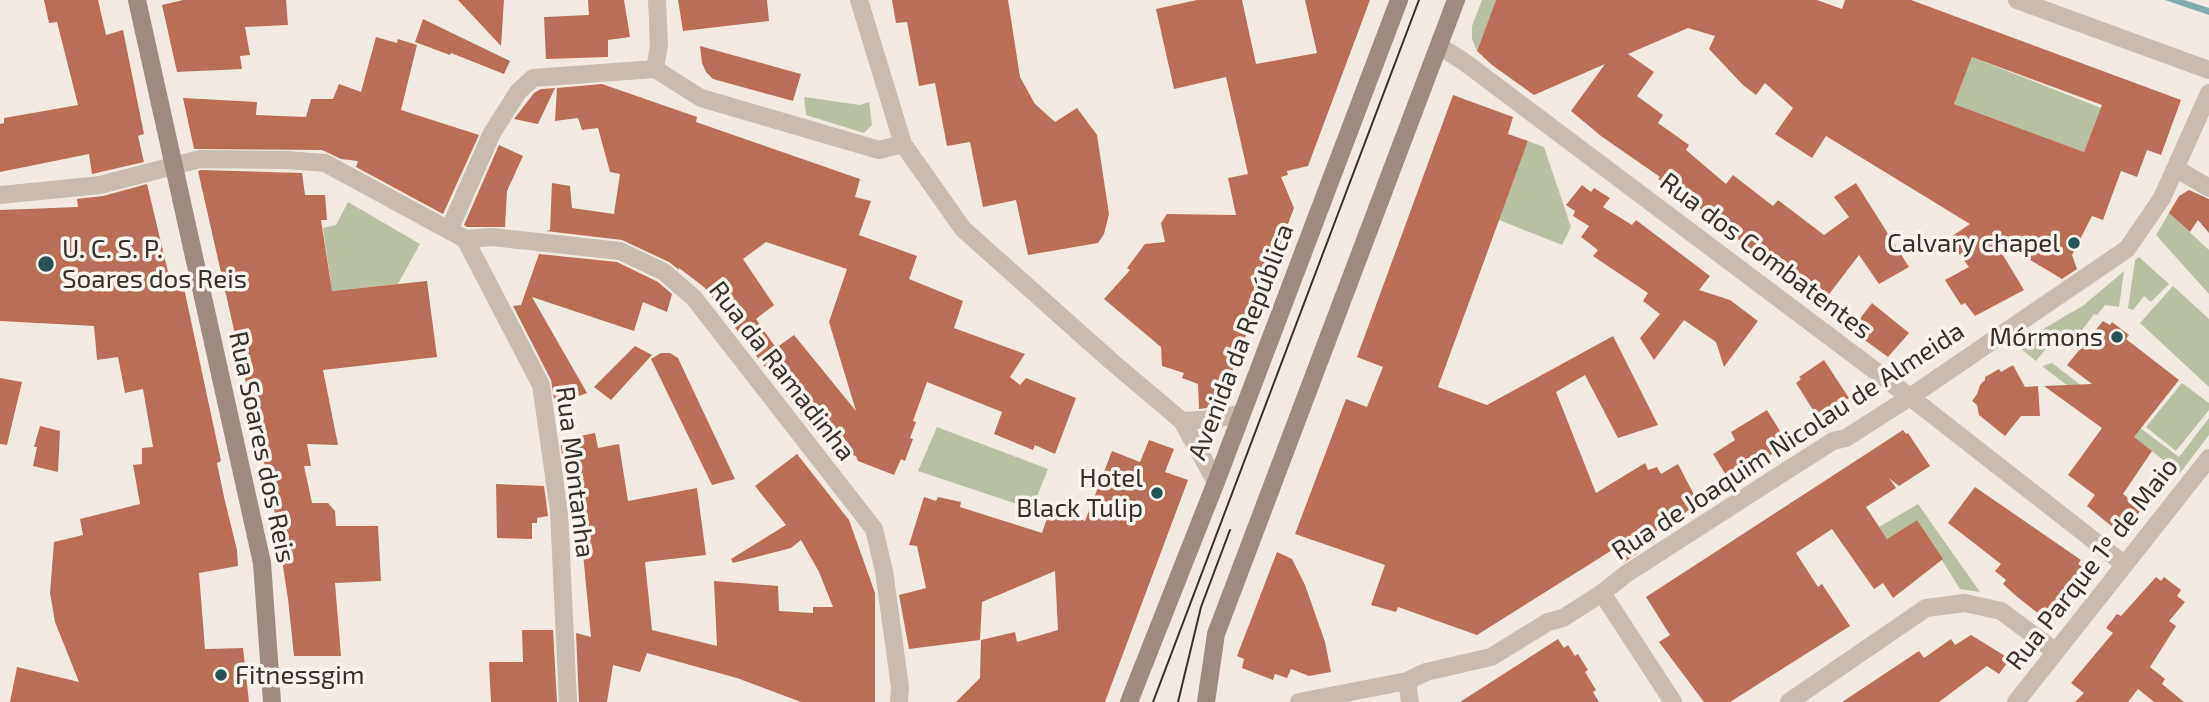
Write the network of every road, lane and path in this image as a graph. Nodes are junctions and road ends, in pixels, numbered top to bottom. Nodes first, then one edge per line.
1 (137, 0) edge
2 (657, 0) edge
3 (859, 0) edge
4 (1399, 0) edge
5 (1456, 0) edge
6 (2017, 0) edge
7 (1439, 46) junction
8 (655, 69) junction
9 (2209, 70) edge
10 (2209, 93) edge
11 (903, 144) junction
12 (176, 165) junction
13 (2177, 169) junction
14 (2209, 188) edge
15 (0, 195) edge
16 (457, 234) junction
17 (1910, 397) junction
18 (1242, 413) junction
19 (1182, 421) junction
20 (2209, 458) edge
21 (1216, 482) junction
22 (2124, 565) junction
23 (1602, 593) junction
24 (2055, 651) junction
25 (1407, 681) junction
26 (272, 702) edge
27 (568, 702) edge
28 (899, 702) edge
29 (1129, 702) edge
30 (1206, 702) edge
31 (1299, 702) edge
32 (1410, 702) edge
33 (1673, 702) edge
34 (1789, 702) edge
35 (2016, 702) edge

1 - 12 main road, Rua Soares dos Reis
2 - 8 street
3 - 11 street
4 - 18 main road, Avenida da República
5 - 7 main road
6 - 9 street
7 - 17 street, Rua dos Combatentes
7 - 30 main road
8 - 11 street
8 - 16 street
10 - 13 street, Rua de Joaquim Nicolau de Almeida
11 - 19 street
12 - 15 street
12 - 16 street
12 - 26 main road, Rua Soares dos Reis
13 - 14 street
13 - 17 street, Rua de Joaquim Nicolau de Almeida
16 - 27 street, Rua Montanha
16 - 28 street, Rua da Ramadinha
17 - 22 street, Rua dos Combatentes
17 - 23 street, Rua de Joaquim Nicolau de Almeida
18 - 19 street
18 - 21 main road, Avenida da República
19 - 21 street
20 - 22 street, Rua Parque 1º de Maio
21 - 29 main road, Avenida da República
22 - 24 street, Rua Parque 1º de Maio
23 - 25 street, Rua de Joaquim Nicolau de Almeida
23 - 33 street
24 - 34 street
24 - 35 street, Rua Parque 1º de Maio
25 - 31 street, Rua de Joaquim Nicolau de Almeida
25 - 32 street

